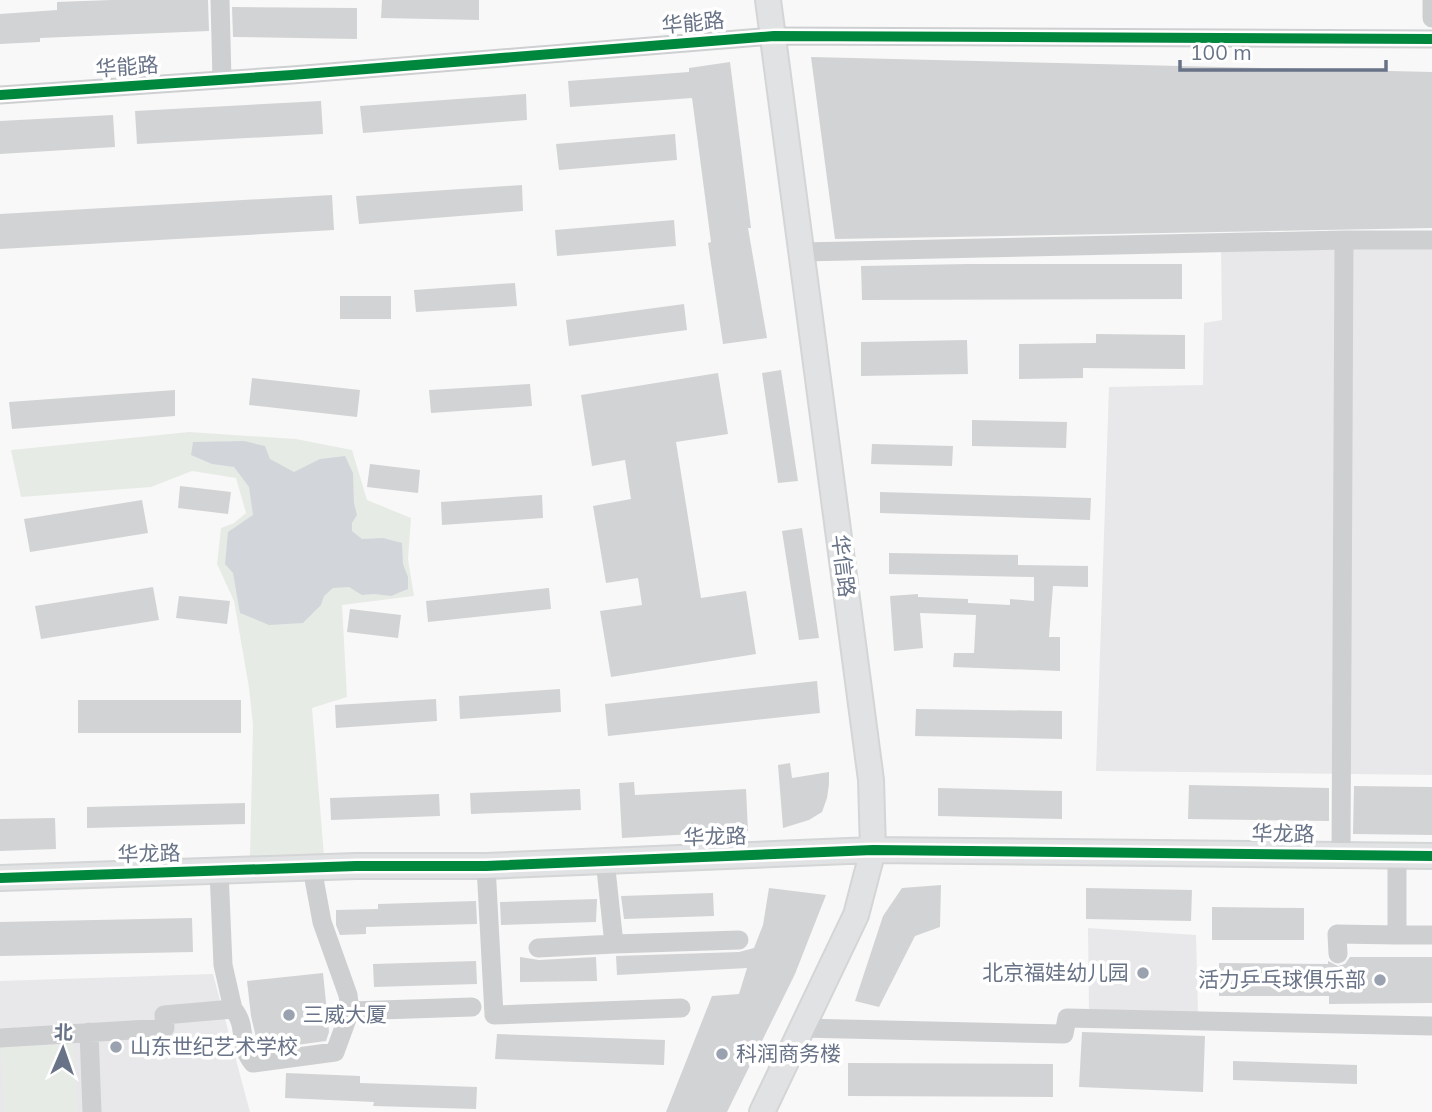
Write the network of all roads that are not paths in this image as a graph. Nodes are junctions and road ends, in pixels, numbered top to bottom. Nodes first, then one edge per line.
1 (220, 0) edge
2 (768, 0) edge
3 (1432, 0) edge
4 (1432, 18) edge
5 (774, 36) junction
6 (1432, 38) edge
7 (222, 80) junction
8 (0, 95) edge
9 (1344, 240) junction
10 (1432, 240) edge
11 (802, 252) junction
12 (873, 850) junction
13 (1341, 854) junction
14 (1397, 856) junction
15 (1432, 856) edge
16 (605, 860) junction
17 (486, 866) junction
18 (312, 868) junction
19 (219, 871) junction
20 (0, 878) edge
21 (1397, 935) junction
22 (1432, 935) edge
23 (739, 940) dead end
24 (614, 944) junction
25 (538, 948) dead end
26 (1338, 954) dead end
27 (472, 1007) dead end
28 (681, 1008) dead end
29 (233, 1009) junction
30 (350, 1011) junction
31 (1432, 1026) edge
32 (801, 1028) junction
33 (89, 1032) junction
34 (0, 1038) edge
35 (92, 1112) edge
36 (762, 1112) edge

1 - 7 street
2 - 5 main road, 华信路
3 - 4 street
5 - 6 street, 华能路
5 - 7 street, 华能路
5 - 11 main road, 华信路
7 - 8 street, 华能路
9 - 10 street
9 - 11 street
9 - 13 street
11 - 12 main road, 华信路
12 - 13 main road, 华龙路
12 - 16 main road, 华龙路
12 - 32 main road, 华信路
13 - 14 main road, 华龙路
14 - 15 main road, 华龙路
14 - 21 street
16 - 17 main road, 华龙路
16 - 24 street
17 - 18 main road, 华龙路
17 - 28 street
18 - 19 main road, 华龙路
18 - 30 street
19 - 20 main road, 华龙路
19 - 29 street
21 - 22 street
21 - 26 street
23 - 24 street
24 - 25 street
27 - 30 street
29 - 30 street
29 - 33 street
31 - 32 street
32 - 36 main road, 华信路
33 - 34 street
33 - 35 street

